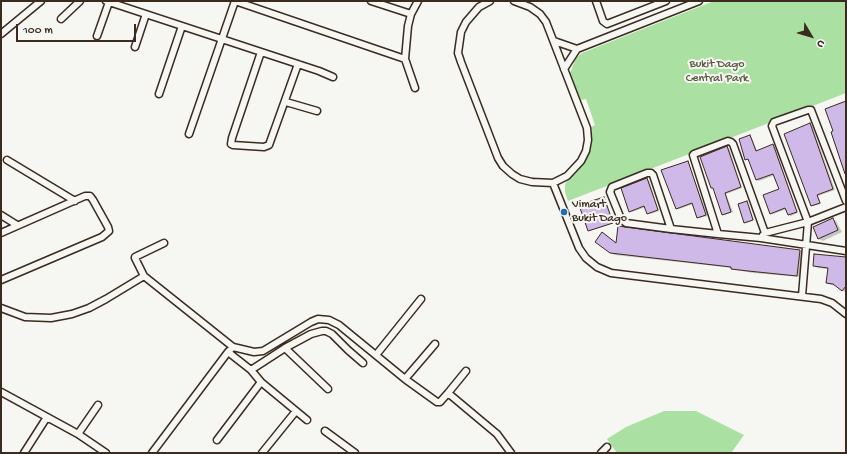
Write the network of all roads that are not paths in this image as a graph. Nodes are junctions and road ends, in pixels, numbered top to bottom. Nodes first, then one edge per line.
1 (41, 1) edge
2 (80, 1) edge
3 (235, 1) edge
4 (371, 1) edge
5 (418, 1) edge
6 (488, 1) edge
7 (514, 1) edge
8 (596, 1) edge
9 (666, 1) edge
10 (699, 1) edge
11 (108, 2) edge
12 (146, 14) junction
13 (411, 14) junction
14 (61, 19) dead end
15 (182, 26) junction
16 (1, 34) edge
17 (97, 36) dead end
18 (222, 40) junction
19 (554, 41) junction
20 (135, 47) dead end
21 (577, 49) junction
22 (261, 52) junction
23 (405, 59) junction
24 (298, 64) junction
25 (564, 69) junction
26 (333, 77) dead end
27 (415, 88) dead end
28 (159, 94) dead end
29 (286, 102) junction
30 (317, 111) dead end
31 (188, 134) dead end
32 (7, 160) dead end
33 (553, 183) junction
34 (75, 201) junction
35 (846, 201) edge
36 (846, 207) edge
37 (1, 215) edge
38 (808, 222) junction
39 (17, 225) junction
40 (671, 228) junction
41 (1, 232) edge
42 (718, 234) junction
43 (763, 236) junction
44 (164, 243) dead end
45 (807, 245) junction
46 (846, 251) edge
47 (144, 276) junction
48 (1, 280) edge
49 (802, 296) junction
50 (421, 299) dead end
51 (1, 308) edge
52 (846, 314) edge
53 (435, 344) dead end
54 (233, 347) junction
55 (285, 348) junction
56 (228, 352) junction
57 (376, 355) junction
58 (363, 363) dead end
59 (251, 370) junction
60 (466, 371) dead end
61 (405, 379) junction
62 (261, 382) junction
63 (328, 389) dead end
64 (1, 392) edge
65 (448, 393) junction
66 (98, 405) dead end
67 (296, 411) junction
68 (47, 417) junction
69 (307, 420) dead end
70 (325, 431) dead end
71 (78, 434) junction
72 (217, 440) dead end
73 (607, 447) dead end
74 (24, 453) edge
75 (106, 453) edge
76 (152, 453) edge
77 (262, 453) edge
78 (355, 453) edge
79 (511, 453) edge
80 (601, 453) edge

1 - 16 street
2 - 14 street
3 - 18 street
3 - 23 street
4 - 13 street
5 - 13 street
6 - 33 street
7 - 19 street
8 - 9 street
10 - 21 street
11 - 12 street
11 - 17 street
12 - 15 street
12 - 20 street
13 - 23 street
15 - 18 street
15 - 28 street
18 - 22 street
18 - 31 street
19 - 21 street
19 - 25 street
21 - 25 street
22 - 24 street
22 - 29 street
23 - 27 street
24 - 26 street
24 - 29 street
25 - 33 street
29 - 30 street
32 - 34 street
33 - 49 street
34 - 39 street
34 - 48 street
35 - 38 street
36 - 38 street
37 - 39 street
38 - 43 street
38 - 45 street
39 - 41 street
40 - 40 street
40 - 42 street
42 - 43 street
42 - 43 street
43 - 45 street
44 - 47 street
45 - 46 street
45 - 49 street
47 - 51 street
47 - 54 street
49 - 52 street
50 - 57 street
53 - 61 street
54 - 56 street
54 - 57 street
55 - 58 street
55 - 59 street
55 - 63 street
56 - 59 street
56 - 76 street
57 - 61 street
59 - 62 street
60 - 65 street
61 - 65 street
62 - 67 street
62 - 72 street
64 - 68 street
65 - 79 street
66 - 71 street
67 - 69 street
67 - 77 street
68 - 71 street
68 - 74 street
70 - 78 street
71 - 75 street
73 - 80 street

